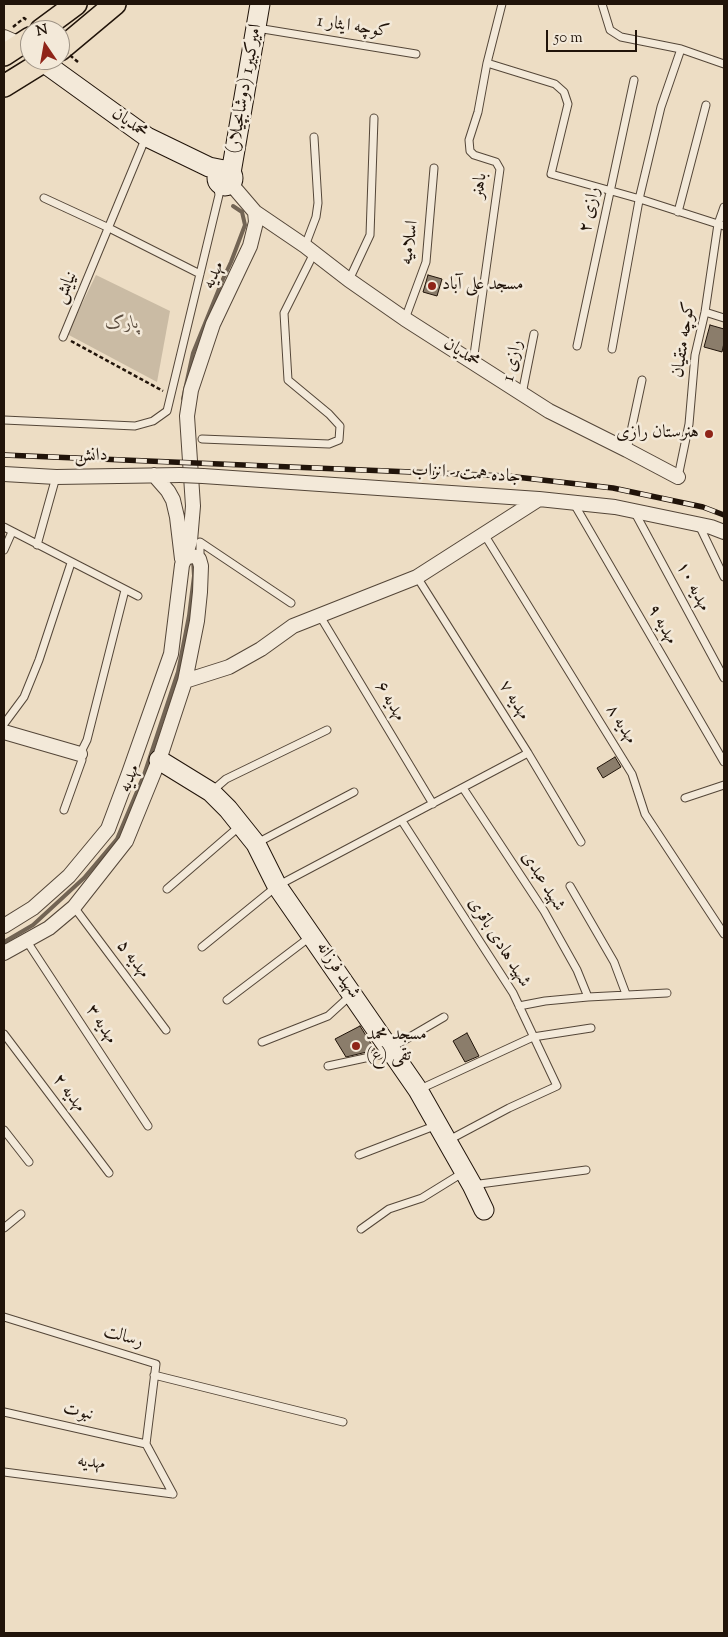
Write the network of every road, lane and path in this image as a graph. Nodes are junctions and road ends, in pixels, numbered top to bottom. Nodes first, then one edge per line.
1 (76, 4) edge
2 (115, 4) edge
3 (260, 4) edge
4 (502, 4) edge
5 (602, 4) edge
6 (47, 20) edge
7 (256, 28) junction
8 (70, 49) edge
9 (681, 49) junction
10 (416, 54) dead end
11 (487, 63) junction
12 (724, 64) edge
13 (30, 70) edge
14 (56, 70) edge
15 (634, 80) dead end
16 (4, 86) edge
17 (706, 105) dead end
18 (374, 118) dead end
19 (147, 137) junction
20 (314, 137) dead end
21 (434, 168) dead end
22 (226, 177) junction
23 (610, 190) junction
24 (44, 198) dead end
25 (640, 199) junction
26 (724, 207) edge
27 (255, 212) junction
28 (678, 212) junction
29 (721, 225) edge
30 (108, 228) junction
31 (310, 249) junction
32 (200, 274) junction
33 (349, 280) junction
34 (705, 312) junction
35 (724, 318) edge
36 (405, 319) junction
37 (534, 334) dead end
38 (63, 337) joint
39 (577, 346) dead end
40 (612, 348) dead end
41 (473, 362) junction
42 (642, 380) dead end
43 (522, 394) junction
44 (170, 395) junction
45 (4, 420) edge
46 (202, 439) dead end
47 (627, 450) junction
48 (4, 474) edge
49 (154, 475) junction
50 (180, 475) joint
51 (56, 477) junction
52 (678, 477) joint
53 (539, 499) junction
54 (572, 502) junction
55 (634, 511) junction
56 (699, 525) junction
57 (4, 527) edge
58 (12, 532) junction
59 (724, 532) edge
60 (484, 534) junction
61 (36, 545) junction
62 (4, 550) edge
63 (183, 561) junction
64 (71, 563) junction
65 (200, 565) junction
66 (417, 577) junction
67 (724, 577) edge
68 (125, 590) junction
69 (138, 596) dead end
70 (291, 603) dead end
71 (320, 616) junction
72 (724, 678) edge
73 (185, 681) junction
74 (4, 724) edge
75 (327, 730) dead end
76 (4, 732) edge
77 (137, 751) junction
78 (528, 753) junction
79 (80, 754) junction
80 (159, 760) junction
81 (724, 762) edge
82 (724, 785) edge
83 (464, 788) junction
84 (211, 792) junction
85 (354, 792) dead end
86 (685, 798) dead end
87 (433, 804) junction
88 (64, 810) dead end
89 (402, 821) junction
90 (241, 825) junction
91 (581, 842) dead end
92 (256, 844) junction
93 (277, 886) junction
94 (570, 886) dead end
95 (167, 889) dead end
96 (74, 907) junction
97 (4, 926) edge
98 (724, 934) edge
99 (312, 935) junction
100 (26, 940) junction
101 (202, 946) dead end
102 (4, 953) edge
103 (667, 993) dead end
104 (352, 994) junction
105 (626, 994) junction
106 (588, 997) junction
107 (227, 1000) dead end
108 (519, 1006) junction
109 (444, 1017) dead end
110 (591, 1028) dead end
111 (166, 1030) dead end
112 (4, 1034) edge
113 (533, 1037) junction
114 (262, 1042) dead end
115 (389, 1048) junction
116 (328, 1066) dead end
117 (418, 1090) junction
118 (438, 1124) junction
119 (148, 1126) dead end
120 (4, 1130) edge
121 (447, 1141) junction
122 (360, 1155) dead end
123 (29, 1162) dead end
124 (586, 1170) dead end
125 (109, 1172) dead end
126 (468, 1178) junction
127 (484, 1210) dead end
128 (21, 1214) dead end
129 (4, 1228) edge
130 (361, 1229) dead end
131 (4, 1317) edge
132 (154, 1375) junction
133 (4, 1412) edge
134 (343, 1422) dead end
135 (146, 1444) junction
136 (4, 1472) edge

1 - 6 main road
2 - 8 main road
3 - 7 street, امیرکبیر1 (دوشابچیلار)
4 - 11 lane, باهنر
5 - 9 lane
7 - 10 lane, کوچه ایثار 1
7 - 22 street, امیرکبیر1 (دوشابچیلار)
9 - 12 lane
9 - 25 lane
11 - 23 lane
11 - 41 lane, باهنر
13 - 16 main road
14 - 19 street, محمدیان
15 - 23 lane, رازی ۲
17 - 28 lane
18 - 33 lane
19 - 22 street, محمدیان
19 - 30 lane, نیایش
20 - 31 lane
21 - 36 lane, اسلاميه
22 - 27 street
22 - 32 lane
23 - 25 lane
23 - 39 lane, رازی ۲
24 - 30 lane
25 - 28 lane
25 - 40 lane
26 - 29 lane, کوچه متقیان
27 - 31 street, محمدیان
27 - 63 street, مهدیه
28 - 29 lane
29 - 34 lane, کوچه متقیان
30 - 32 lane
30 - 38 lane, نیایش
31 - 33 street, محمدیان
31 - 46 lane
32 - 44 lane
33 - 36 street, محمدیان
34 - 35 lane
34 - 52 lane, کوچه متقیان
36 - 41 street, محمدیان
37 - 43 lane, رازی 1
38 - 44 path
41 - 43 street, محمدیان
42 - 47 lane
43 - 47 street, محمدیان
44 - 45 lane
47 - 52 street, محمدیان
48 - 51 street, دانش
49 - 50 street, دانش
49 - 51 street, دانش
49 - 63 street
50 - 53 street, جاده همت - انزاب, bridge
51 - 61 lane
53 - 54 street, جاده همت - انزاب
53 - 60 street
54 - 55 street, جاده همت - انزاب
54 - 81 lane, مهدیه ۹
55 - 56 street, جاده همت - انزاب
55 - 72 lane, مهدیه ۱۰
56 - 59 street, جاده همت - انزاب
56 - 67 lane
57 - 58 lane
58 - 61 lane
58 - 62 lane
60 - 66 street
60 - 98 lane, مهدیه ۸
61 - 64 lane
63 - 65 street
63 - 77 street
64 - 68 lane
64 - 74 lane
65 - 70 lane
65 - 73 street, مهدیه
66 - 71 street
66 - 78 lane, مهدیه ۷
68 - 69 lane
68 - 79 lane
71 - 73 street
71 - 87 lane, مهدیه ۶
73 - 80 street, مهدیه
75 - 84 lane
76 - 79 street
77 - 80 street
77 - 97 street
78 - 83 lane
78 - 91 lane, مهدیه ۷
79 - 88 lane
80 - 84 street, شهید فرزانه
80 - 96 street, مهدیه
82 - 86 lane
83 - 87 lane
83 - 106 lane, شهید عبدی
84 - 90 street, شهید فرزانه
85 - 92 lane
87 - 89 lane
89 - 93 lane
89 - 108 lane, شهید هادی باقری
90 - 92 street, شهید فرزانه
90 - 95 lane
92 - 93 street, شهید فرزانه
93 - 99 street, شهید فرزانه
93 - 101 lane
94 - 105 lane
96 - 100 street, مهدیه
96 - 111 lane, مهدیه ۵
99 - 104 street, شهید فرزانه
99 - 107 lane
100 - 102 street, مهدیه
100 - 119 lane, مهدیه ۳
103 - 105 lane
104 - 114 lane
104 - 115 street, شهید فرزانه
105 - 106 lane
106 - 108 lane
108 - 113 lane, شهید هادی باقری
109 - 115 lane
110 - 113 lane
112 - 125 lane, مهدیه ۲
113 - 117 lane
113 - 121 lane, شهید هادی باقری
115 - 116 lane
115 - 117 street, شهید فرزانه
117 - 118 street, شهید فرزانه
118 - 121 street, شهید فرزانه
118 - 122 lane
120 - 123 lane
121 - 126 street, شهید فرزانه
124 - 126 lane
126 - 127 street, شهید فرزانه
126 - 130 lane
128 - 129 lane
131 - 132 lane, رسالت
132 - 134 lane
132 - 135 lane, رسالت
133 - 135 lane, نبوت
135 - 136 lane, مهدیه

